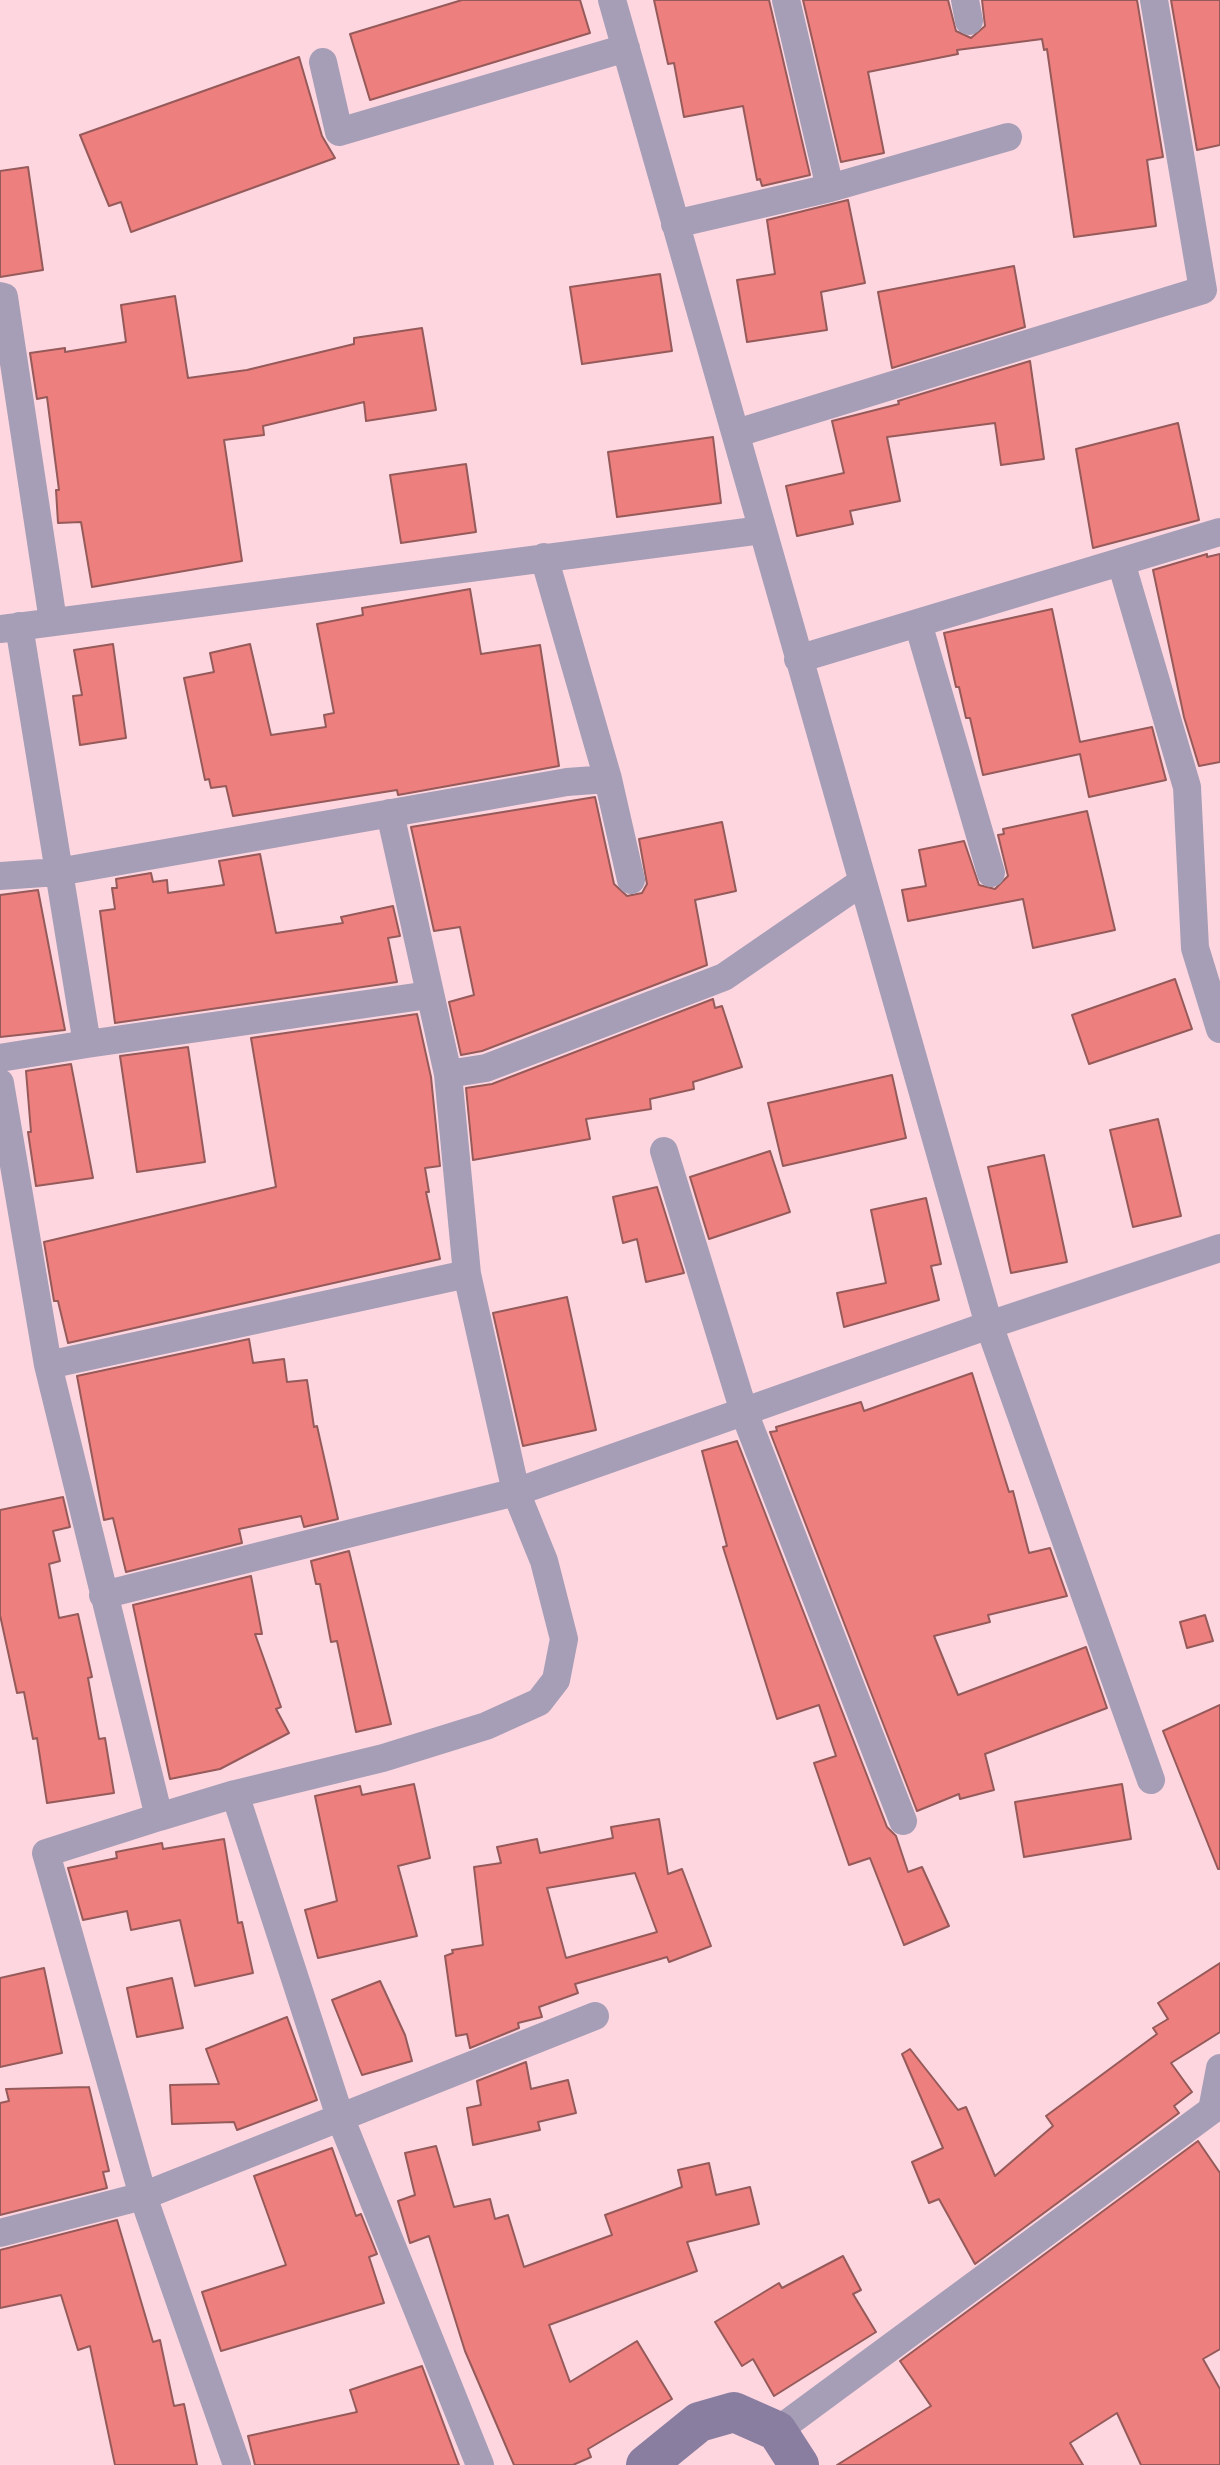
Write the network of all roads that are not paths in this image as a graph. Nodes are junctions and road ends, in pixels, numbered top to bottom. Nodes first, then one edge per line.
1 (612, 0) edge
2 (786, 0) edge
3 (1154, 0) edge
4 (626, 48) junction
5 (323, 62) dead end
6 (1008, 137) dead end
7 (830, 188) junction
8 (675, 224) junction
9 (0, 296) edge
10 (737, 433) junction
11 (762, 530) junction
12 (1220, 532) edge
13 (544, 557) junction
14 (1121, 562) junction
15 (53, 621) junction
16 (918, 623) junction
17 (10, 627) edge
18 (798, 659) junction
19 (608, 779) junction
20 (390, 813) junction
21 (58, 872) junction
22 (991, 873) dead end
23 (0, 876) edge
24 (631, 880) dead end
25 (862, 882) junction
26 (429, 995) junction
27 (1220, 1029) edge
28 (87, 1044) junction
29 (0, 1058) edge
30 (448, 1074) junction
31 (0, 1083) edge
32 (664, 1151) dead end
33 (1220, 1248) edge
34 (467, 1274) junction
35 (989, 1325) junction
36 (48, 1365) junction
37 (744, 1412) junction
38 (516, 1492) junction
39 (103, 1595) junction
40 (1151, 1780) dead end
41 (235, 1794) junction
42 (159, 1817) junction
43 (903, 1821) dead end
44 (595, 2016) dead end
45 (1220, 2068) edge
46 (340, 2117) junction
47 (1216, 2118) edge
48 (143, 2196) junction
49 (0, 2233) edge
50 (777, 2431) junction
51 (237, 2465) edge
52 (480, 2465) edge
53 (646, 2465) edge
54 (799, 2465) edge

1 - 4 street
2 - 7 street
3 - 10 street
4 - 5 street
4 - 8 street
6 - 7 street
7 - 8 street
8 - 10 street
9 - 15 street
10 - 11 street
11 - 13 street
11 - 18 street
12 - 14 street
13 - 15 street
13 - 19 street
14 - 16 street
14 - 27 street
15 - 17 street
16 - 18 street
16 - 22 street
17 - 21 street
18 - 25 street
19 - 20 street
19 - 24 street
20 - 21 street
20 - 26 street
21 - 23 street
21 - 28 street
25 - 30 street
25 - 35 street
26 - 28 street
26 - 30 street
28 - 29 street
30 - 34 street
31 - 36 street
32 - 37 street
33 - 35 street
34 - 36 street
34 - 38 street
35 - 37 street
35 - 40 street
36 - 39 street
37 - 38 street
37 - 43 street
38 - 39 street
38 - 41 street
39 - 42 street
41 - 42 street
41 - 46 street
42 - 48 street
44 - 46 street
45 - 47 street
46 - 48 street
46 - 52 street
47 - 50 street
48 - 49 street
48 - 51 street
50 - 53 street
50 - 54 street

